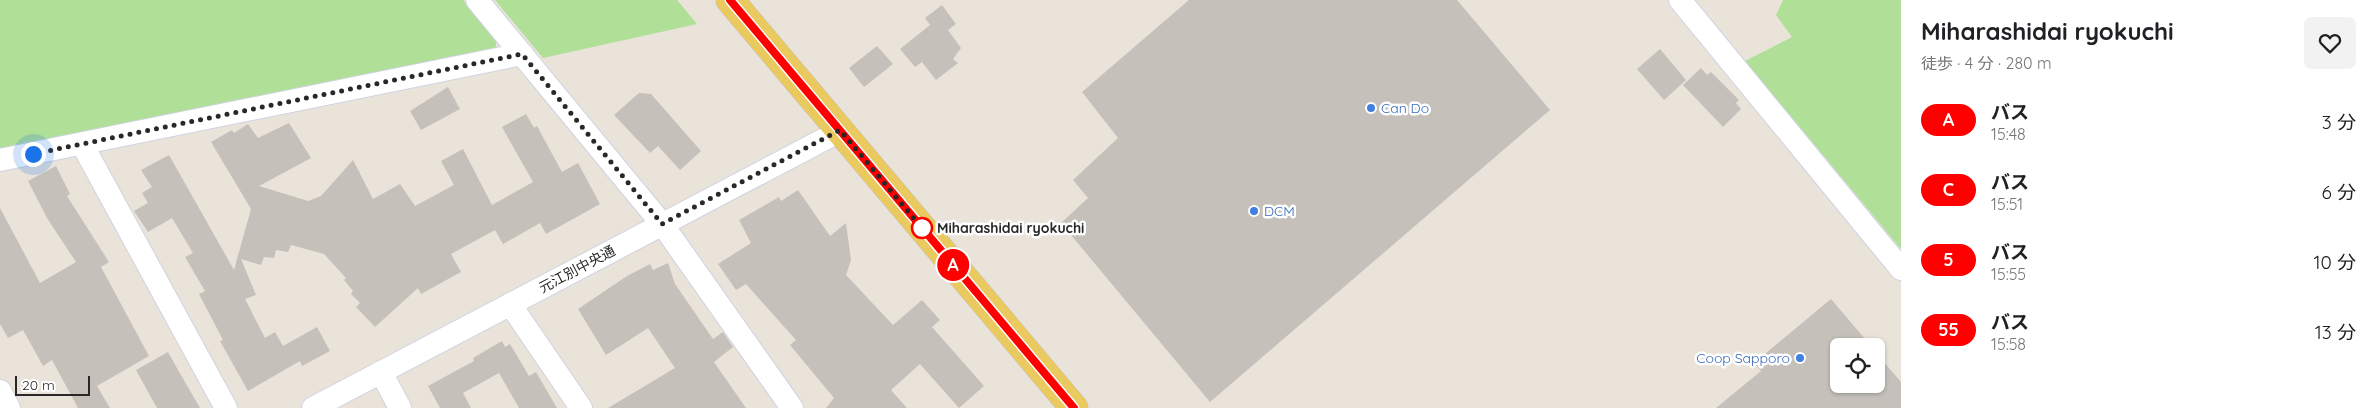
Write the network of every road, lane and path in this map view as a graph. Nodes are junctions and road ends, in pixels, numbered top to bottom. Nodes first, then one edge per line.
1 (477, 0) edge
2 (730, 0) edge
3 (1680, 0) edge
4 (522, 54) junction
5 (840, 130) junction
6 (82, 144) junction
7 (0, 160) edge
8 (662, 224) junction
9 (1901, 269) edge
10 (510, 304) junction
11 (381, 372) junction
12 (0, 391) edge
13 (9, 408) edge
14 (226, 408) edge
15 (313, 408) edge
16 (400, 408) edge
17 (581, 408) edge
18 (792, 408) edge
19 (1074, 408) edge

1 - 4 street
2 - 5 main road
3 - 9 street
4 - 6 street
4 - 8 street
5 - 8 street, 元江別中央通
5 - 19 main road
6 - 7 street
6 - 14 street
8 - 10 street, 元江別中央通
8 - 18 street
10 - 11 street, 元江別中央通
10 - 17 street
11 - 15 street, 元江別中央通
11 - 16 street
12 - 13 street

